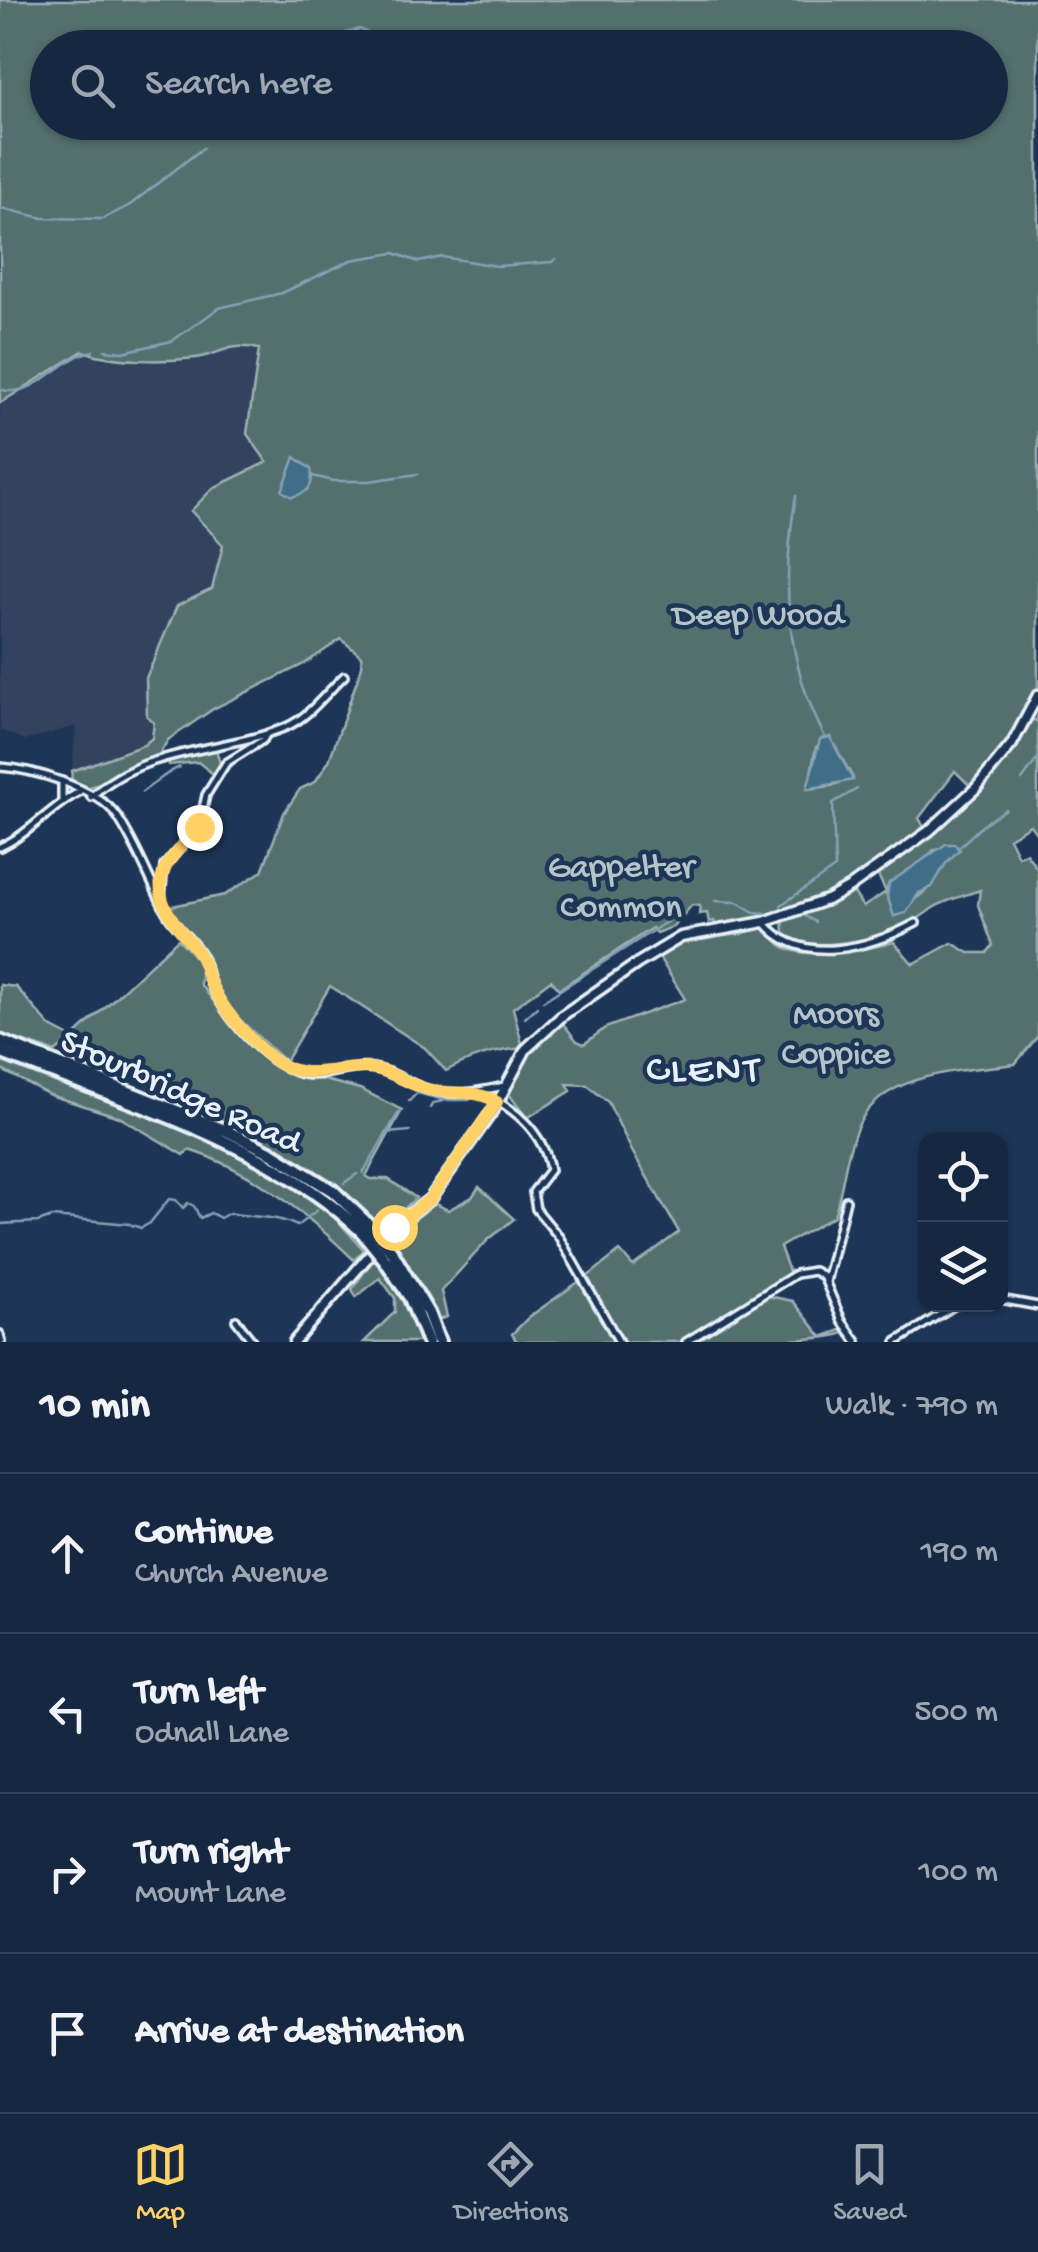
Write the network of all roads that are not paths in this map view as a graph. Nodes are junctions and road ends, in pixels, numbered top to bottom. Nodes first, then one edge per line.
1 (344, 676) dead end
2 (1038, 695) edge
3 (266, 733) junction
4 (246, 738) junction
5 (250, 748) junction
6 (0, 767) edge
7 (62, 781) junction
8 (80, 792) junction
9 (91, 796) junction
10 (62, 801) junction
11 (0, 847) edge
12 (160, 900) junction
13 (764, 922) junction
14 (916, 923) dead end
15 (0, 1041) edge
16 (0, 1052) edge
17 (504, 1086) junction
18 (478, 1092) junction
19 (497, 1102) junction
20 (846, 1200) dead end
21 (367, 1230) junction
22 (388, 1256) junction
23 (826, 1285) junction
24 (1008, 1300) edge
25 (1038, 1306) edge
26 (945, 1312) edge
27 (236, 1320) dead end
28 (0, 1334) edge
29 (2, 1342) edge
30 (253, 1342) edge
31 (294, 1342) edge
32 (428, 1342) edge
33 (439, 1342) edge
34 (620, 1342) edge
35 (686, 1342) edge
36 (857, 1342) edge
37 (896, 1342) edge

1 - 3 street
2 - 13 street
3 - 4 street
3 - 5 street
4 - 5 street
4 - 9 street
5 - 12 street
6 - 7 street
7 - 8 street
7 - 10 street
8 - 9 street
8 - 10 street
9 - 12 street
10 - 11 street
12 - 18 street
13 - 14 street
13 - 17 street
15 - 21 highway, Stourbridge Road
16 - 21 highway, Stourbridge Road
17 - 18 street
17 - 19 street
18 - 19 street
19 - 31 street
19 - 34 street
20 - 23 street
21 - 22 highway, Stourbridge Road, bridge
22 - 32 highway, Stourbridge Road
22 - 33 highway, Stourbridge Road
23 - 35 street
23 - 36 street
24 - 25 street
26 - 37 street
27 - 30 street
28 - 29 street

